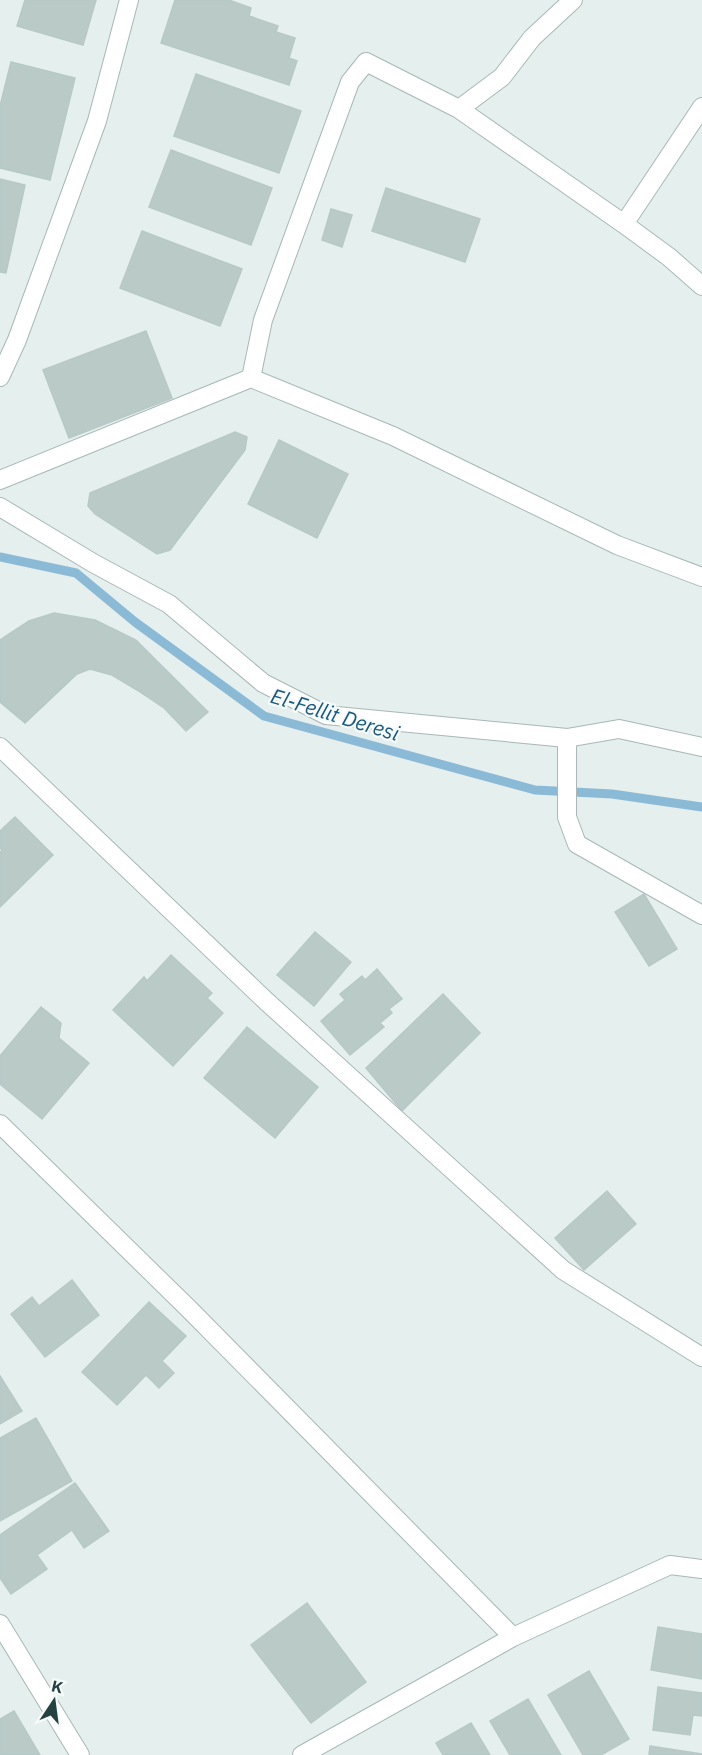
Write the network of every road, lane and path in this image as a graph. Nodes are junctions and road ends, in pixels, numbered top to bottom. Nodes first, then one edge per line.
1 (129, 0) edge
2 (573, 0) edge
3 (702, 107) edge
4 (459, 109) junction
5 (624, 224) junction
6 (702, 286) edge
7 (0, 377) edge
8 (251, 378) junction
9 (0, 480) edge
10 (0, 507) edge
11 (702, 577) edge
12 (567, 738) junction
13 (0, 747) edge
14 (702, 747) edge
15 (702, 915) edge
16 (0, 1124) edge
17 (702, 1357) edge
18 (702, 1569) edge
19 (0, 1624) edge
20 (513, 1637) junction
21 (80, 1755) edge
22 (302, 1755) edge

1 - 7 street
2 - 4 street
3 - 5 street
4 - 5 street
4 - 8 street
5 - 6 street
8 - 9 street
8 - 11 street
10 - 12 street
12 - 14 street
12 - 15 street
13 - 17 street
16 - 20 street
18 - 20 street
19 - 21 street
20 - 22 street

